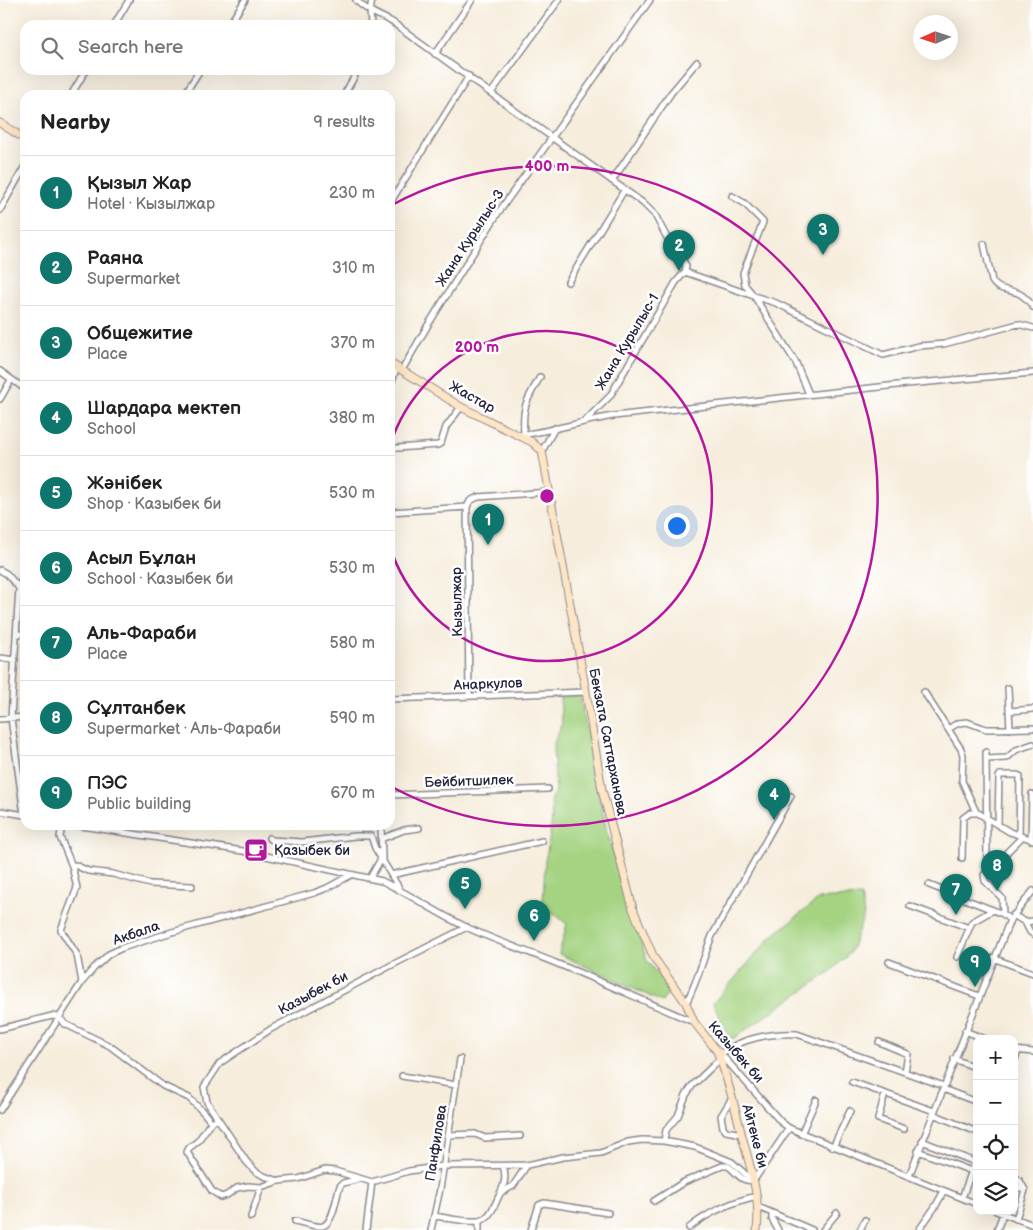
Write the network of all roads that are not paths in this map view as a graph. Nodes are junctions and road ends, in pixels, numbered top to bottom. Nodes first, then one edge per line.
1 (129, 0) edge
2 (245, 0) edge
3 (356, 0) edge
4 (372, 0) edge
5 (472, 0) edge
6 (559, 0) edge
7 (650, 0) edge
8 (370, 11) junction
9 (117, 20) edge
10 (232, 20) edge
11 (371, 20) edge
12 (388, 20) edge
13 (395, 24) edge
14 (435, 54) junction
15 (697, 62) dead end
16 (83, 75) edge
17 (197, 75) edge
18 (355, 75) edge
19 (469, 76) junction
20 (74, 90) edge
21 (187, 90) edge
22 (347, 90) edge
23 (491, 93) junction
24 (0, 123) edge
25 (20, 136) edge
26 (551, 138) junction
27 (20, 175) edge
28 (612, 181) junction
29 (625, 189) junction
30 (395, 195) edge
31 (732, 196) dead end
32 (0, 210) edge
33 (984, 244) dead end
34 (685, 272) junction
35 (568, 282) dead end
36 (754, 296) junction
37 (1033, 307) edge
38 (1033, 328) edge
39 (395, 366) edge
40 (399, 368) junction
41 (0, 371) edge
42 (1033, 373) edge
43 (395, 376) edge
44 (540, 377) dead end
45 (11, 380) junction
46 (20, 386) edge
47 (809, 394) junction
48 (0, 398) edge
49 (461, 407) junction
50 (585, 421) junction
51 (555, 428) junction
52 (521, 435) junction
53 (397, 448) dead end
54 (542, 451) junction
55 (550, 492) junction
56 (467, 506) junction
57 (395, 512) edge
58 (0, 570) edge
59 (19, 588) joint
60 (16, 634) junction
61 (20, 634) edge
62 (0, 658) edge
63 (15, 660) junction
64 (1008, 688) dead end
65 (586, 692) junction
66 (924, 692) dead end
67 (469, 696) junction
68 (395, 699) edge
69 (1033, 709) edge
70 (1009, 711) junction
71 (20, 717) edge
72 (11, 718) junction
73 (0, 719) edge
74 (1033, 728) edge
75 (948, 729) junction
76 (1010, 729) junction
77 (1033, 744) edge
78 (986, 752) dead end
79 (986, 759) junction
80 (20, 785) edge
81 (548, 790) dead end
82 (1032, 794) edge
83 (395, 796) edge
84 (791, 796) dead end
85 (0, 811) edge
86 (976, 812) junction
87 (20, 814) edge
88 (986, 818) junction
89 (998, 824) junction
90 (419, 828) dead end
91 (61, 830) edge
92 (107, 830) edge
93 (381, 830) edge
94 (1021, 836) junction
95 (269, 838) dead end
96 (381, 839) junction
97 (1032, 840) edge
98 (542, 841) dead end
99 (382, 857) junction
100 (962, 858) dead end
101 (987, 860) dead end
102 (72, 866) junction
103 (351, 874) junction
104 (391, 875) junction
105 (370, 878) junction
106 (929, 885) dead end
107 (192, 886) dead end
108 (399, 889) junction
109 (1033, 891) edge
110 (910, 906) dead end
111 (993, 910) junction
112 (1002, 914) junction
113 (1011, 918) junction
114 (1033, 921) edge
115 (1025, 922) junction
116 (468, 928) junction
117 (969, 928) junction
118 (1033, 934) edge
119 (957, 958) dead end
120 (994, 958) junction
121 (889, 962) dead end
122 (1033, 973) edge
123 (82, 982) junction
124 (979, 996) junction
125 (686, 1003) junction
126 (60, 1017) junction
127 (694, 1022) junction
128 (0, 1029) edge
129 (965, 1031) junction
130 (976, 1035) edge
131 (879, 1042) dead end
132 (1018, 1051) edge
133 (1033, 1052) edge
134 (719, 1055) junction
135 (460, 1059) dead end
136 (954, 1059) junction
137 (973, 1066) edge
138 (904, 1072) junction
139 (402, 1076) dead end
140 (852, 1082) dead end
141 (456, 1085) junction
142 (943, 1087) junction
143 (885, 1094) junction
144 (732, 1098) junction
145 (816, 1100) dead end
146 (973, 1100) edge
147 (0, 1110) edge
148 (850, 1111) dead end
149 (933, 1112) junction
150 (218, 1119) junction
151 (211, 1122) junction
152 (789, 1128) junction
153 (904, 1129) dead end
154 (973, 1130) edge
155 (742, 1134) junction
156 (802, 1134) junction
157 (448, 1135) junction
158 (520, 1136) dead end
159 (922, 1141) junction
160 (664, 1142) junction
161 (833, 1147) junction
162 (918, 1151) junction
163 (527, 1165) junction
164 (442, 1166) junction
165 (503, 1166) junction
166 (975, 1170) edge
167 (973, 1171) edge
168 (909, 1176) junction
169 (973, 1176) edge
170 (359, 1179) junction
171 (1018, 1179) edge
172 (279, 1180) junction
173 (753, 1180) junction
174 (372, 1182) junction
175 (261, 1187) junction
176 (1018, 1187) edge
177 (1025, 1190) junction
178 (944, 1191) junction
179 (500, 1192) junction
180 (757, 1196) junction
181 (962, 1198) junction
182 (654, 1201) dead end
183 (973, 1202) edge
184 (758, 1207) junction
185 (837, 1212) dead end
186 (608, 1213) dead end
187 (772, 1213) junction
188 (1003, 1215) edge
189 (1006, 1215) edge
190 (434, 1216) junction
191 (251, 1217) dead end
192 (1016, 1218) junction
193 (865, 1220) dead end
194 (295, 1221) dead end
195 (479, 1221) junction
196 (1033, 1226) edge
197 (325, 1228) edge
198 (689, 1228) dead end
199 (366, 1230) edge
200 (431, 1230) edge
201 (479, 1230) edge
202 (531, 1230) edge
203 (757, 1230) edge
204 (778, 1230) edge
205 (812, 1230) edge
206 (824, 1230) edge
207 (860, 1230) edge
208 (919, 1230) edge
209 (997, 1230) edge

1 - 9 street
2 - 10 street
3 - 8 street
4 - 8 street
5 - 14 street
6 - 23 street
7 - 26 street, Жана Курылыс-3
8 - 11 street
8 - 12 street
13 - 14 street
14 - 19 street
15 - 28 street
16 - 20 street
17 - 21 street
18 - 22 street
19 - 23 street
19 - 30 street
23 - 26 street
24 - 25 street
26 - 28 street
26 - 40 street, Жана Курылыс-3
27 - 32 street
28 - 29 street
29 - 34 street
29 - 35 street
31 - 36 street
33 - 37 street
34 - 36 street
34 - 50 street, Жана Курылыс-1
36 - 38 street
36 - 47 street
39 - 40 street, Жастар
40 - 43 street, Жана Курылыс-3
40 - 49 street, Жастар
41 - 45 street
42 - 47 street
44 - 52 street
45 - 46 street
45 - 48 street
47 - 50 street
49 - 52 street, Жастар
49 - 53 street
50 - 51 street
51 - 52 street
51 - 54 street
52 - 54 street, Жастар
54 - 55 street, Бекзата Саттарханова
55 - 56 street
55 - 65 street, Бекзата Саттарханова
56 - 57 street
56 - 67 street, Кызылжар
58 - 59 street
59 - 60 street
60 - 61 street
60 - 63 street
62 - 63 street
63 - 72 street
64 - 70 street
65 - 67 street, Анаркулов
65 - 125 street, Бекзата Саттарханова
66 - 75 street
67 - 68 street, Анаркулов
69 - 70 street
70 - 76 street
71 - 72 street
72 - 73 street
72 - 80 street
74 - 76 street
75 - 76 street
75 - 86 street
77 - 79 street
78 - 79 street
79 - 88 street
81 - 83 street, Бейбитшилек
82 - 97 street
84 - 125 street
85 - 87 street
86 - 88 street
86 - 100 street
88 - 89 street
88 - 101 street
89 - 94 street
89 - 94 street
90 - 96 street
91 - 102 street
92 - 103 street, Казыбек би
93 - 96 street
94 - 97 street
94 - 112 street
95 - 99 street
96 - 99 street
98 - 104 street
99 - 104 street
99 - 105 street
102 - 107 street
102 - 123 street
103 - 105 street, Казыбек би
103 - 123 street, Акбала
104 - 108 street
105 - 108 street, Казыбек би
106 - 111 street
108 - 116 street, Казыбек би
109 - 113 street
110 - 117 street
111 - 112 street
111 - 117 street
112 - 113 street
113 - 115 street
113 - 120 street
114 - 115 street
115 - 118 street
116 - 127 street, Казыбек би
116 - 150 street, Казыбек би
117 - 119 street
120 - 122 street
120 - 124 street
121 - 124 street
123 - 126 street, Акбала
124 - 129 street
125 - 127 street, Бекзата Саттарханова
126 - 128 street
126 - 147 street, Акбала
126 - 151 street
127 - 134 street, Казыбек би
129 - 130 street
129 - 136 street
131 - 138 street
132 - 133 street
134 - 138 street
134 - 144 street, Айтеке би
134 - 152 street, Казыбек би
134 - 160 street
135 - 141 street, Панфилова
136 - 137 street
136 - 142 street
138 - 142 street
139 - 141 street
140 - 143 street
141 - 157 street, Панфилова
142 - 146 street
142 - 149 street
143 - 149 street
143 - 153 street
144 - 155 street, Айтеке би
144 - 155 street
145 - 156 street
148 - 161 street
149 - 154 street
149 - 159 street
150 - 151 street
150 - 172 street
151 - 175 street
152 - 156 street, Казыбек би
152 - 173 street
155 - 173 street, Айтеке би
156 - 161 street, Казыбек би
157 - 158 street
157 - 164 street, Панфилова
159 - 162 street
159 - 166 street
160 - 163 street
160 - 173 street
161 - 168 street, Казыбек би
162 - 167 street
162 - 168 street
163 - 165 street
163 - 179 street
164 - 165 street
164 - 174 street
164 - 190 street, Панфилова
165 - 179 street
168 - 178 street, Казыбек би
169 - 181 street
170 - 172 street
170 - 174 street
170 - 197 street
171 - 177 street
172 - 175 street
173 - 180 street, Айтеке би
173 - 182 street
174 - 199 street
175 - 191 street
176 - 177 street
177 - 192 street
178 - 181 street, Казыбек би
178 - 208 street
179 - 195 street
180 - 184 street, Айтеке би
180 - 198 street
181 - 183 street, Казыбек би
184 - 187 street
184 - 203 street, Айтеке би
185 - 206 street
186 - 202 street
187 - 204 street
187 - 205 street
188 - 209 street
189 - 192 street
190 - 195 street
190 - 200 street, Панфилова
192 - 196 street
193 - 207 street
194 - 197 street
195 - 201 street

